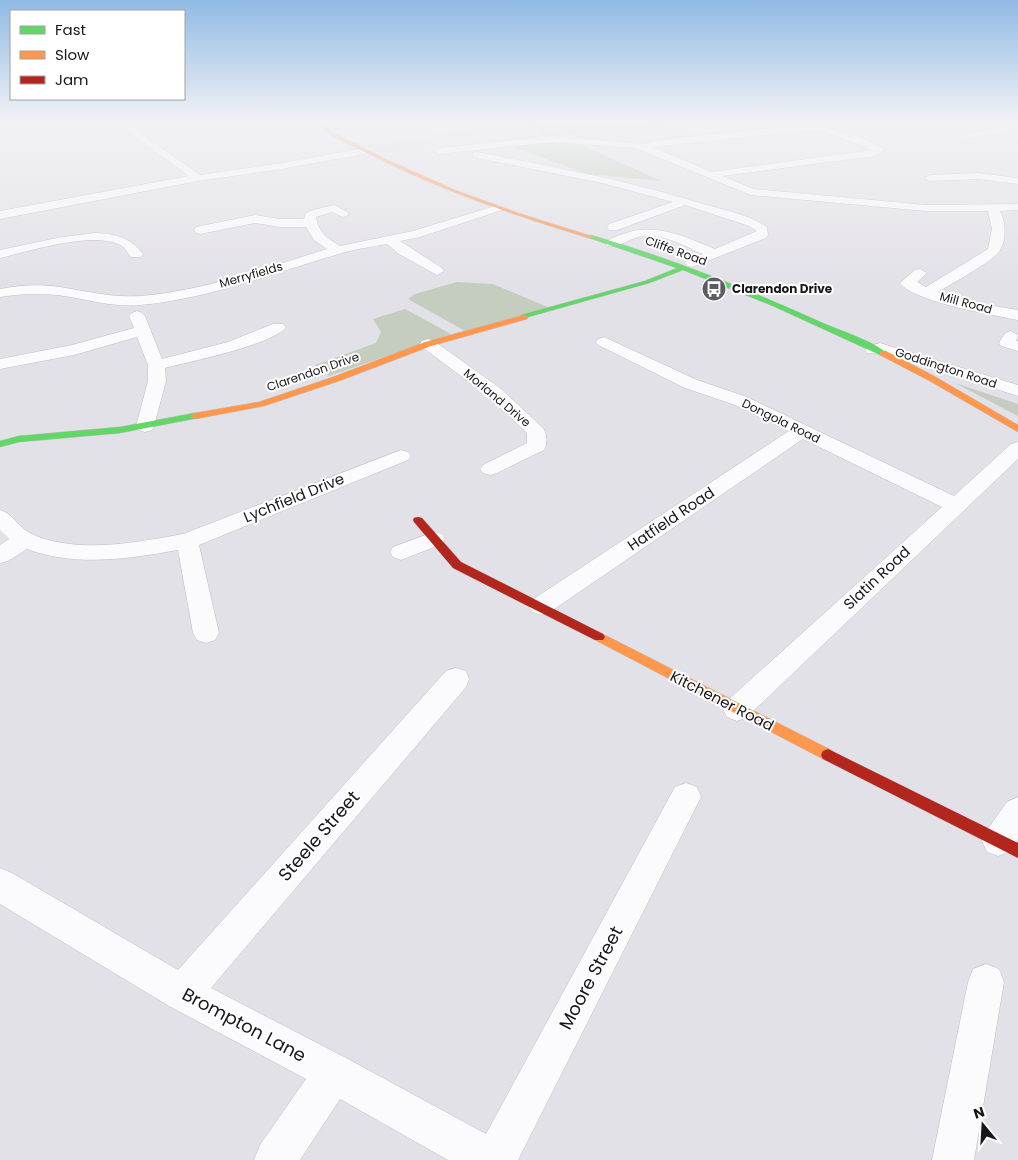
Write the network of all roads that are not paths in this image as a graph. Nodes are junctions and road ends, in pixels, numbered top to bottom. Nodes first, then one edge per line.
1 (194, 175) edge
2 (218, 175) edge
3 (415, 175) edge
4 (579, 175) edge
5 (711, 175) edge
6 (198, 178) junction
7 (930, 178) dead end
8 (1018, 181) edge
9 (686, 201) junction
10 (1018, 207) edge
11 (498, 208) junction
12 (992, 208) junction
13 (342, 209) dead end
14 (0, 214) edge
15 (310, 222) junction
16 (611, 227) dead end
17 (200, 230) dead end
18 (389, 239) junction
19 (612, 244) junction
20 (338, 250) junction
21 (0, 254) edge
22 (136, 254) dead end
23 (715, 254) junction
24 (687, 265) junction
25 (437, 271) dead end
26 (920, 274) dead end
27 (890, 288) dead end
28 (916, 288) junction
29 (0, 293) edge
30 (138, 301) junction
31 (1018, 315) edge
32 (278, 326) dead end
33 (142, 331) junction
34 (604, 342) dead end
35 (428, 344) junction
36 (873, 350) junction
37 (0, 364) edge
38 (156, 365) junction
39 (1018, 391) edge
40 (145, 426) junction
41 (1018, 429) edge
42 (802, 431) junction
43 (0, 444) edge
44 (1018, 448) edge
45 (401, 456) dead end
46 (490, 469) dead end
47 (956, 505) junction
48 (0, 517) edge
49 (418, 520) dead end
50 (434, 539) junction
51 (25, 540) junction
52 (187, 541) junction
53 (401, 552) dead end
54 (0, 554) edge
55 (540, 606) junction
56 (206, 632) dead end
57 (456, 679) dead end
58 (737, 709) junction
59 (686, 796) dead end
60 (1018, 812) edge
61 (1008, 846) edge
62 (0, 885) edge
63 (986, 982) dead end
64 (182, 992) junction
65 (334, 1073) junction
66 (275, 1160) edge
67 (490, 1160) edge
68 (495, 1160) edge
69 (953, 1160) edge

1 - 6 street
2 - 6 street
3 - 11 street, Cliffe Road
4 - 9 street
5 - 12 street
6 - 14 street
7 - 8 street
9 - 16 street
9 - 23 street
10 - 12 street
11 - 18 street, Merryfields
11 - 19 street, Cliffe Road
12 - 28 street
13 - 15 street
15 - 17 street
15 - 20 street
18 - 20 street, Merryfields
18 - 25 street
19 - 23 street
19 - 24 street, Cliffe Road
20 - 30 street, Merryfields
21 - 22 street
23 - 24 street
24 - 35 street, Clarendon Drive
24 - 36 street, Cliffe Road
26 - 28 street
27 - 28 street
28 - 31 street, Mill Road
29 - 30 street, Merryfields
30 - 33 street
32 - 38 street
33 - 37 street
33 - 38 street
34 - 42 street, Dongola Road
35 - 40 street, Clarendon Drive
35 - 46 street, Morland Drive
36 - 39 street, Goddington Road
36 - 41 street, Cliffe Road
38 - 40 street
40 - 43 street, Clarendon Drive
42 - 47 street, Dongola Road
42 - 55 street, Hatfield Road
44 - 47 street, Slatin Road
45 - 52 street, Lychfield Drive
47 - 58 street, Slatin Road
48 - 51 street, Lychfield Drive
49 - 50 street, Kitchener Road
50 - 53 street
50 - 55 street, Kitchener Road
51 - 52 street, Lychfield Drive
51 - 54 street
52 - 56 street
55 - 58 street, Kitchener Road
57 - 64 street, Steele Street
58 - 61 street, Kitchener Road
59 - 68 street, Moore Street
60 - 61 street
62 - 64 street, Brompton Lane
63 - 69 street
64 - 65 street, Brompton Lane
65 - 66 street
65 - 67 street, Brompton Lane

